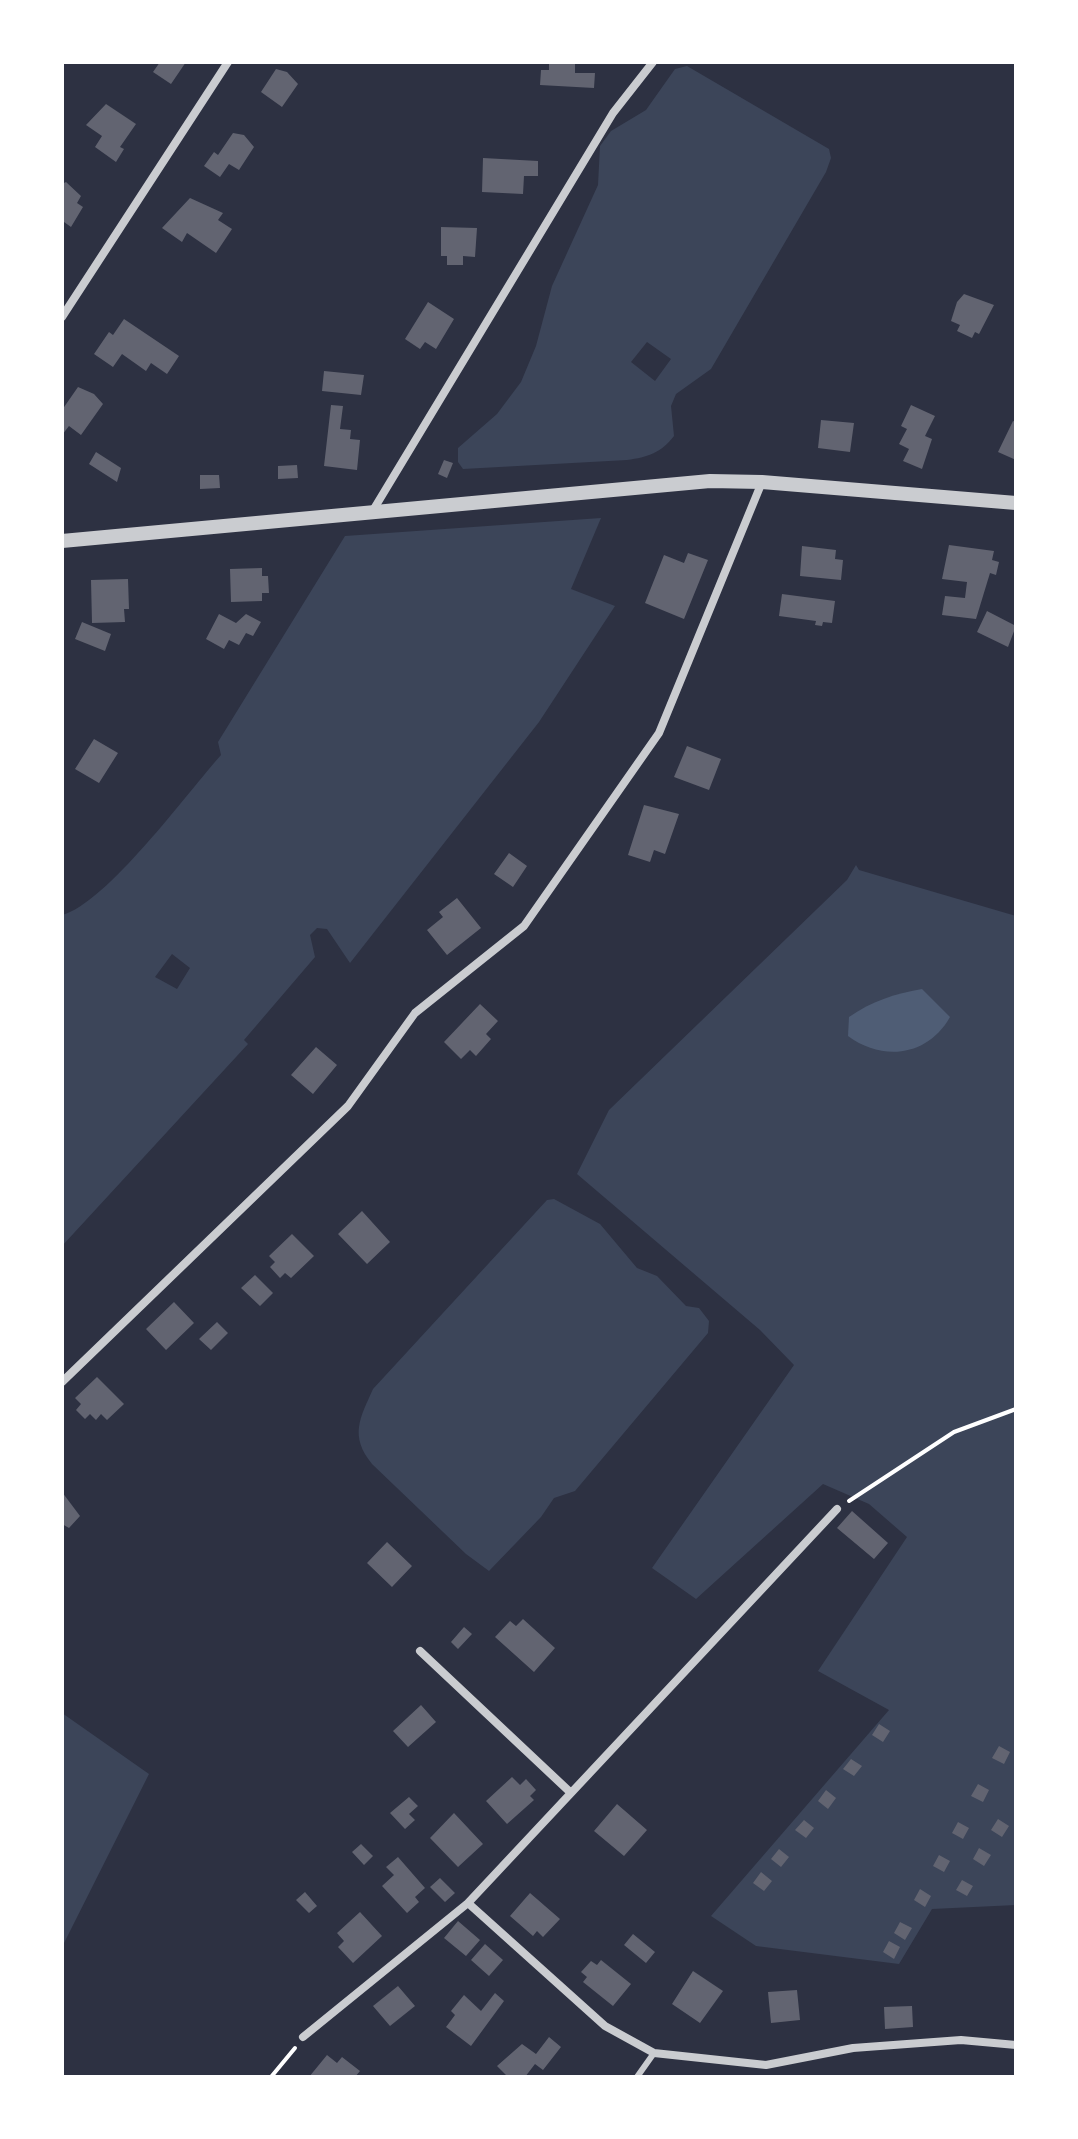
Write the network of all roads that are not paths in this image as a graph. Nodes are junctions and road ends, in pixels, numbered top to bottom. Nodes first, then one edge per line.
1 (228, 62) edge
2 (653, 62) edge
3 (62, 317) edge
4 (762, 482) junction
5 (1016, 503) edge
6 (371, 513) junction
7 (62, 541) edge
8 (62, 1382) edge
9 (837, 1509) road end
10 (420, 1651) dead end
11 (571, 1793) junction
12 (468, 1903) junction
13 (303, 2037) road end
14 (1016, 2045) edge
15 (654, 2053) junction
16 (637, 2077) edge

1 - 3 street
2 - 6 street
4 - 5 street
4 - 6 street
4 - 8 street
6 - 7 street
9 - 11 street
10 - 11 street
11 - 12 street
12 - 13 street
12 - 15 street
14 - 15 street
15 - 16 lane

